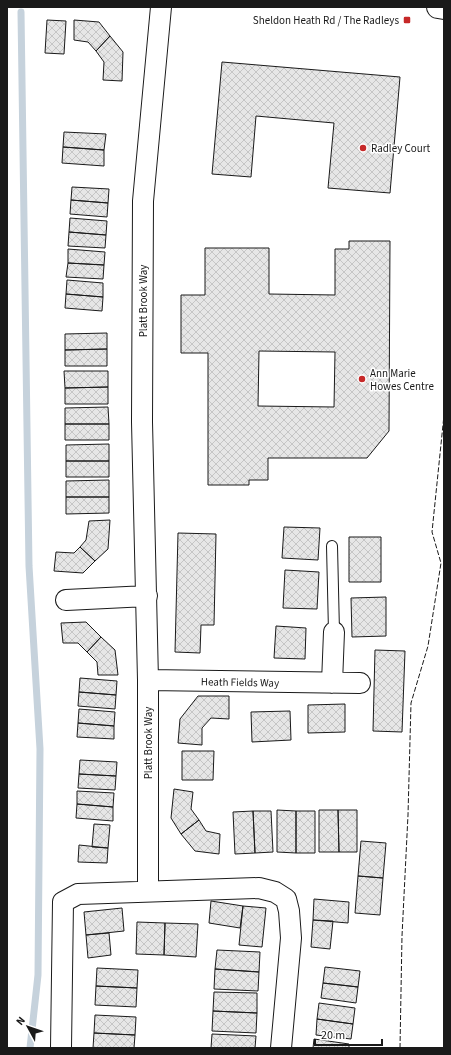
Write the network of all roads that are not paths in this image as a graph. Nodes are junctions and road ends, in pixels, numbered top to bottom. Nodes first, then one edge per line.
1 (161, 7) edge
2 (438, 7) edge
3 (444, 8) edge
4 (332, 546) dead end
5 (147, 596) junction
6 (66, 600) dead end
7 (334, 632) joint
8 (148, 680) junction
9 (332, 683) junction
10 (360, 683) dead end
11 (148, 891) junction
12 (61, 1048) edge
13 (280, 1048) edge

1 - 5 street, Platt Brook Way
2 - 3 street
4 - 7 lane
5 - 6 street
5 - 8 street, Platt Brook Way
7 - 9 street
8 - 9 street, Heath Fields Way
8 - 11 street, Platt Brook Way
9 - 10 street, Heath Fields Way
11 - 12 street
11 - 13 street

